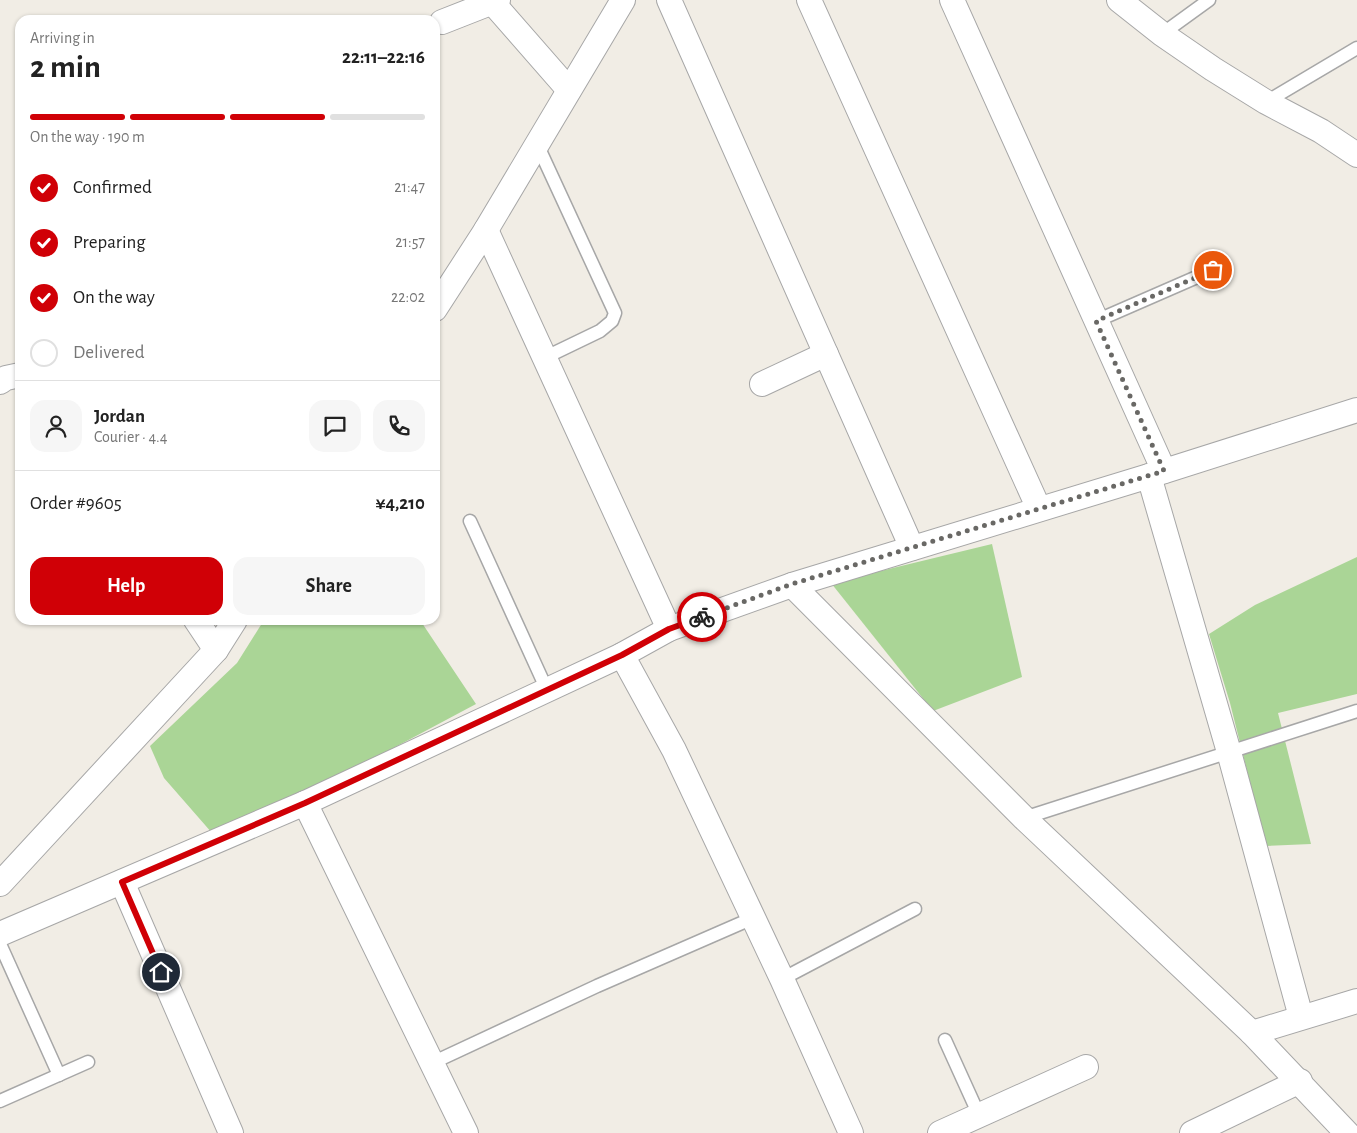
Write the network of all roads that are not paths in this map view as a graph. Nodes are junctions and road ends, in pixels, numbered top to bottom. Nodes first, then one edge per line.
1 (669, 0) edge
2 (809, 0) edge
3 (952, 0) edge
4 (1118, 0) edge
5 (1210, 0) edge
6 (495, 1) edge
7 (616, 4) edge
8 (442, 22) dead end
9 (1162, 34) junction
10 (1357, 48) edge
11 (569, 90) junction
12 (1266, 102) junction
13 (537, 144) junction
14 (1357, 155) edge
15 (486, 230) junction
16 (1213, 270) dead end
17 (440, 301) edge
18 (1096, 321) junction
19 (826, 354) junction
20 (544, 358) junction
21 (15, 376) edge
22 (0, 382) edge
23 (762, 384) dead end
24 (1357, 410) edge
25 (1157, 474) junction
26 (1039, 509) junction
27 (470, 521) dead end
28 (912, 548) junction
29 (792, 584) junction
30 (199, 625) edge
31 (232, 625) edge
32 (669, 629) junction
33 (216, 650) junction
34 (622, 655) junction
35 (548, 690) junction
36 (1357, 712) edge
37 (1229, 752) junction
38 (305, 803) junction
39 (1024, 818) junction
40 (122, 882) junction
41 (0, 884) edge
42 (915, 909) dead end
43 (753, 918) junction
44 (0, 934) edge
45 (0, 944) edge
46 (782, 979) junction
47 (1357, 1001) edge
48 (1301, 1017) junction
49 (1252, 1033) junction
50 (945, 1040) dead end
51 (88, 1062) dead end
52 (432, 1063) junction
53 (1086, 1067) dead end
54 (59, 1075) junction
55 (1300, 1081) junction
56 (0, 1101) edge
57 (979, 1115) junction
58 (231, 1133) edge
59 (466, 1133) edge
60 (850, 1133) edge
61 (940, 1133) edge
62 (1192, 1133) edge
63 (1347, 1133) edge

1 - 19 street
2 - 26 street
3 - 18 street
4 - 9 street
5 - 9 lane
6 - 8 street
6 - 11 street
7 - 11 street
9 - 12 street
10 - 12 lane
11 - 13 street
12 - 14 street
13 - 15 street
13 - 20 lane
15 - 17 street
15 - 20 street
16 - 18 lane
18 - 25 street
19 - 23 street
19 - 28 street
20 - 32 street
21 - 22 street
24 - 25 street
25 - 26 street
25 - 37 street
26 - 28 street
27 - 35 lane
28 - 29 street
29 - 32 street
29 - 39 street
30 - 33 street
31 - 33 street
32 - 34 street
33 - 41 street
34 - 35 street
34 - 43 street
35 - 38 street
36 - 37 lane
37 - 39 lane
37 - 48 street
38 - 40 street
38 - 52 street
39 - 49 street
40 - 44 street
40 - 58 street
42 - 46 lane
43 - 46 street
43 - 52 lane
45 - 54 lane
46 - 60 street
47 - 48 street
48 - 49 street
49 - 55 street
50 - 57 lane
51 - 54 lane
52 - 59 street
53 - 57 street
54 - 56 lane
55 - 62 street
55 - 63 street
57 - 61 street

